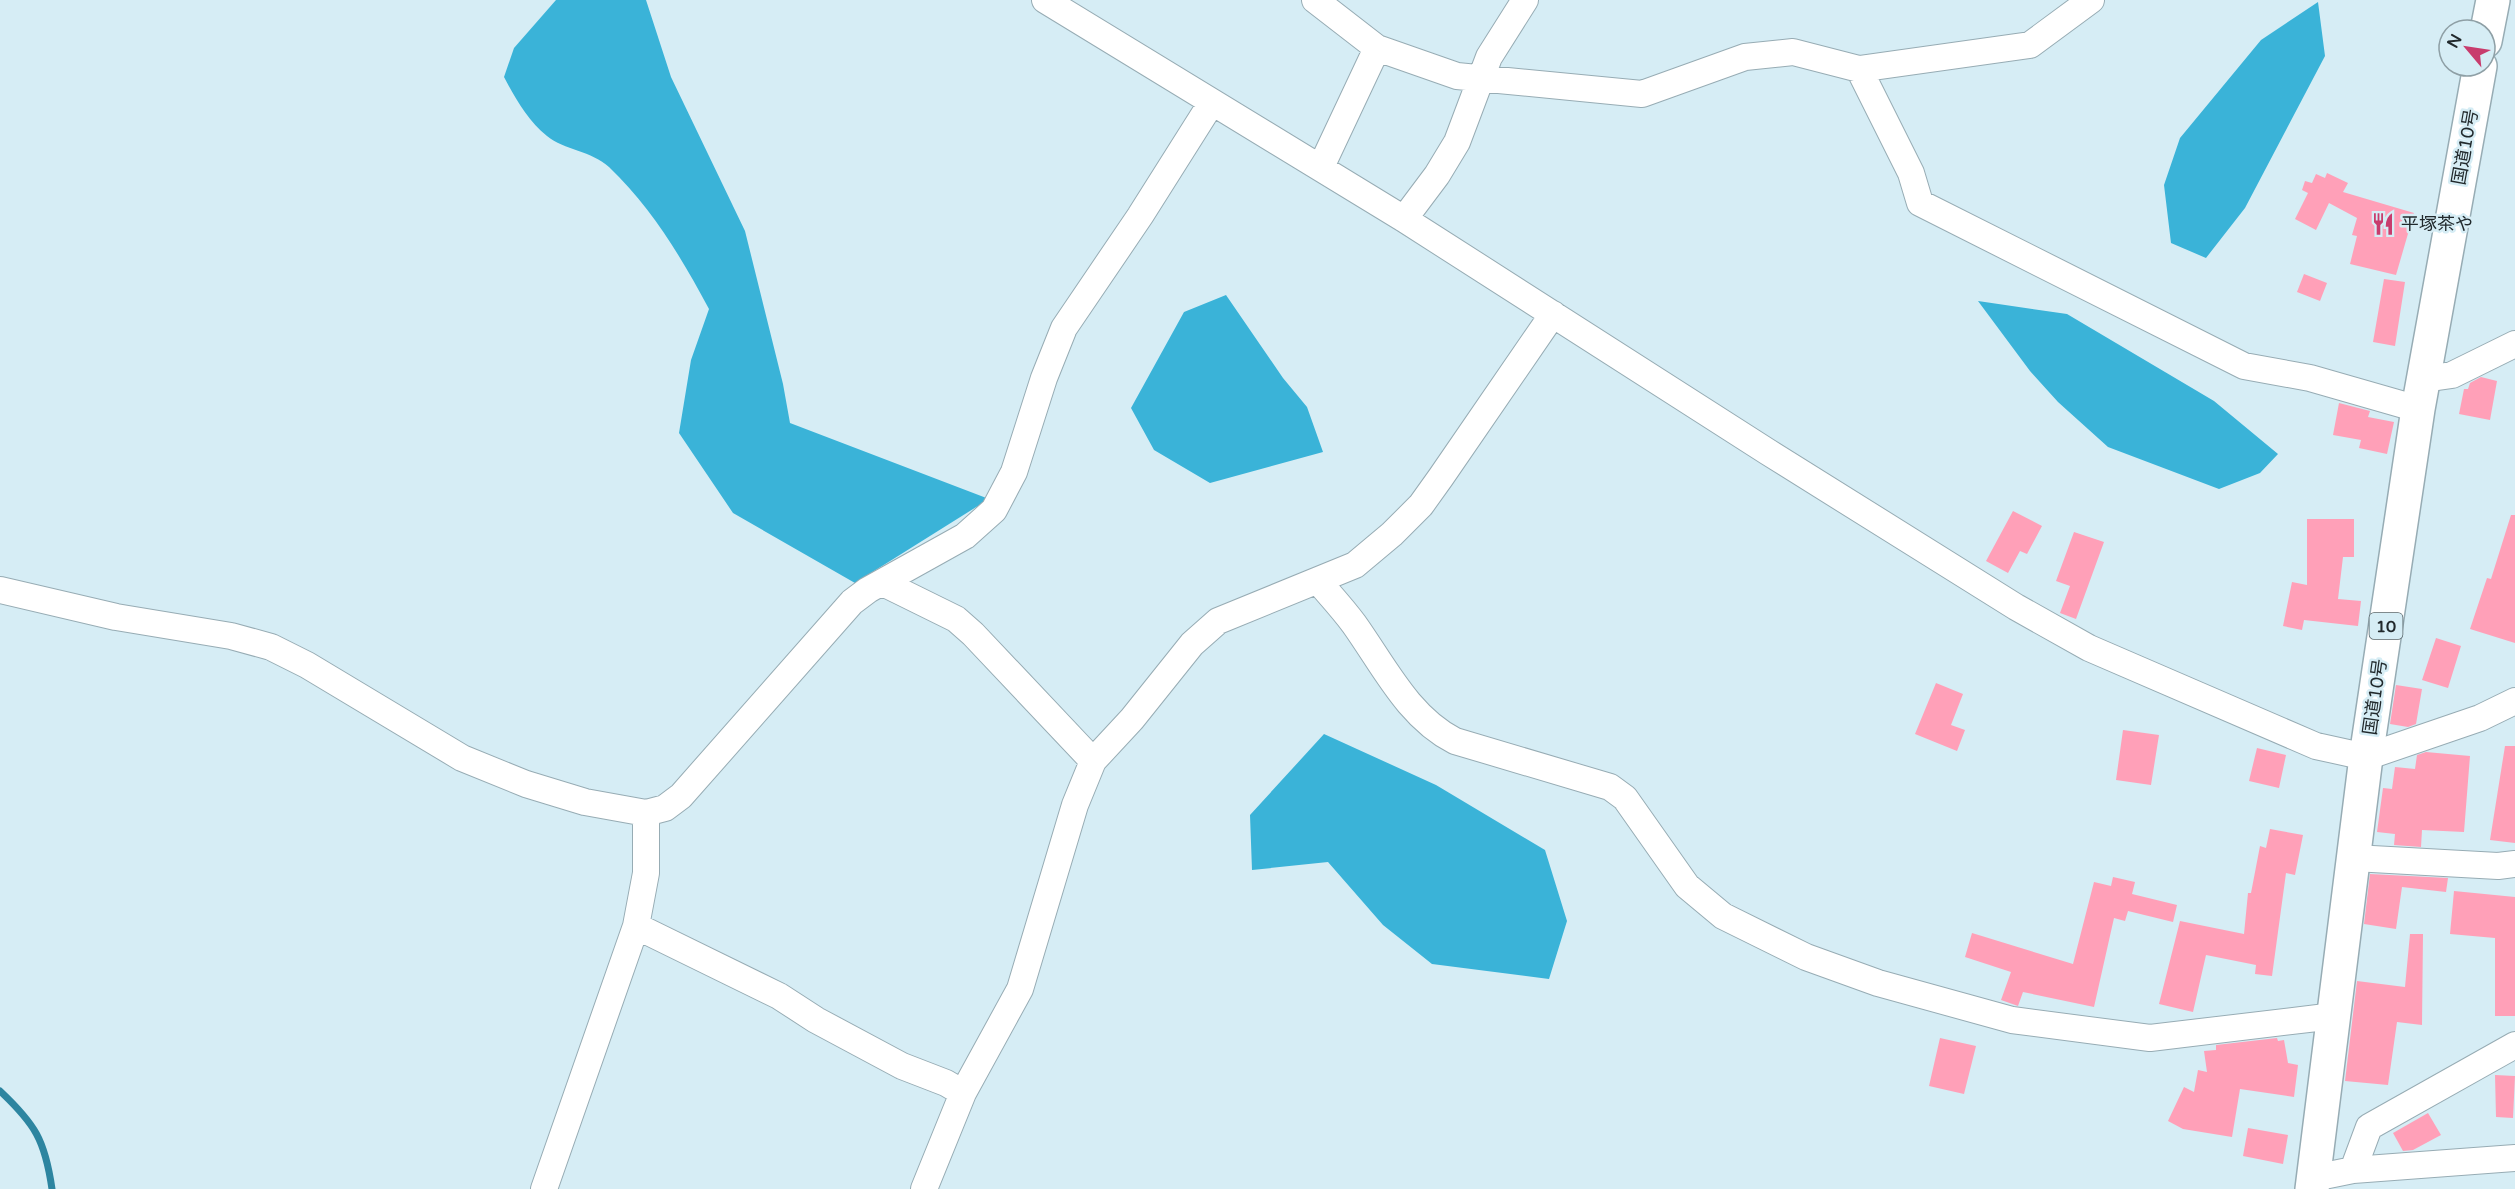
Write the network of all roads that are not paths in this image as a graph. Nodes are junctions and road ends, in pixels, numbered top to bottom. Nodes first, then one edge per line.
1 (1046, 0) edge
2 (1315, 0) edge
3 (1525, 0) edge
4 (2091, 0) edge
5 (2493, 0) edge
6 (2489, 18) edge
7 (1377, 48) junction
8 (1859, 69) junction
9 (2478, 78) edge
10 (1482, 79) junction
11 (1212, 102) junction
12 (1321, 167) junction
13 (1404, 219) junction
14 (1553, 314) junction
15 (2515, 344) edge
16 (2421, 394) junction
17 (1318, 581) junction
18 (883, 583) junction
19 (0, 590) edge
20 (2515, 701) edge
21 (2366, 757) junction
22 (1093, 761) junction
23 (646, 813) junction
24 (2354, 858) junction
25 (2515, 864) edge
26 (636, 926) junction
27 (2334, 1016) junction
28 (2515, 1045) edge
29 (963, 1093) junction
30 (2515, 1158) edge
31 (2353, 1170) junction
32 (2313, 1183) edge
33 (544, 1189) edge
34 (924, 1189) edge

1 - 11 street
2 - 7 street
3 - 10 street
4 - 8 street
5 - 6 highway
7 - 10 street
7 - 12 street
8 - 10 street
8 - 16 street
9 - 16 highway, 国道10号 / 10
10 - 13 street
11 - 12 street
11 - 18 street
12 - 13 street
13 - 14 street
14 - 17 street
14 - 21 street
15 - 16 street
16 - 21 highway, 国道10号 / 10
17 - 22 street
17 - 27 street
18 - 22 street
18 - 23 street
19 - 23 street
20 - 21 street
21 - 24 highway, 国道10号 / 10
22 - 29 street
23 - 26 street
24 - 25 street
24 - 27 highway, 国道10号 / 10
26 - 29 street
26 - 33 street
27 - 32 highway, 国道10号 / 10
28 - 31 street
29 - 34 street
30 - 31 street
31 - 32 street

